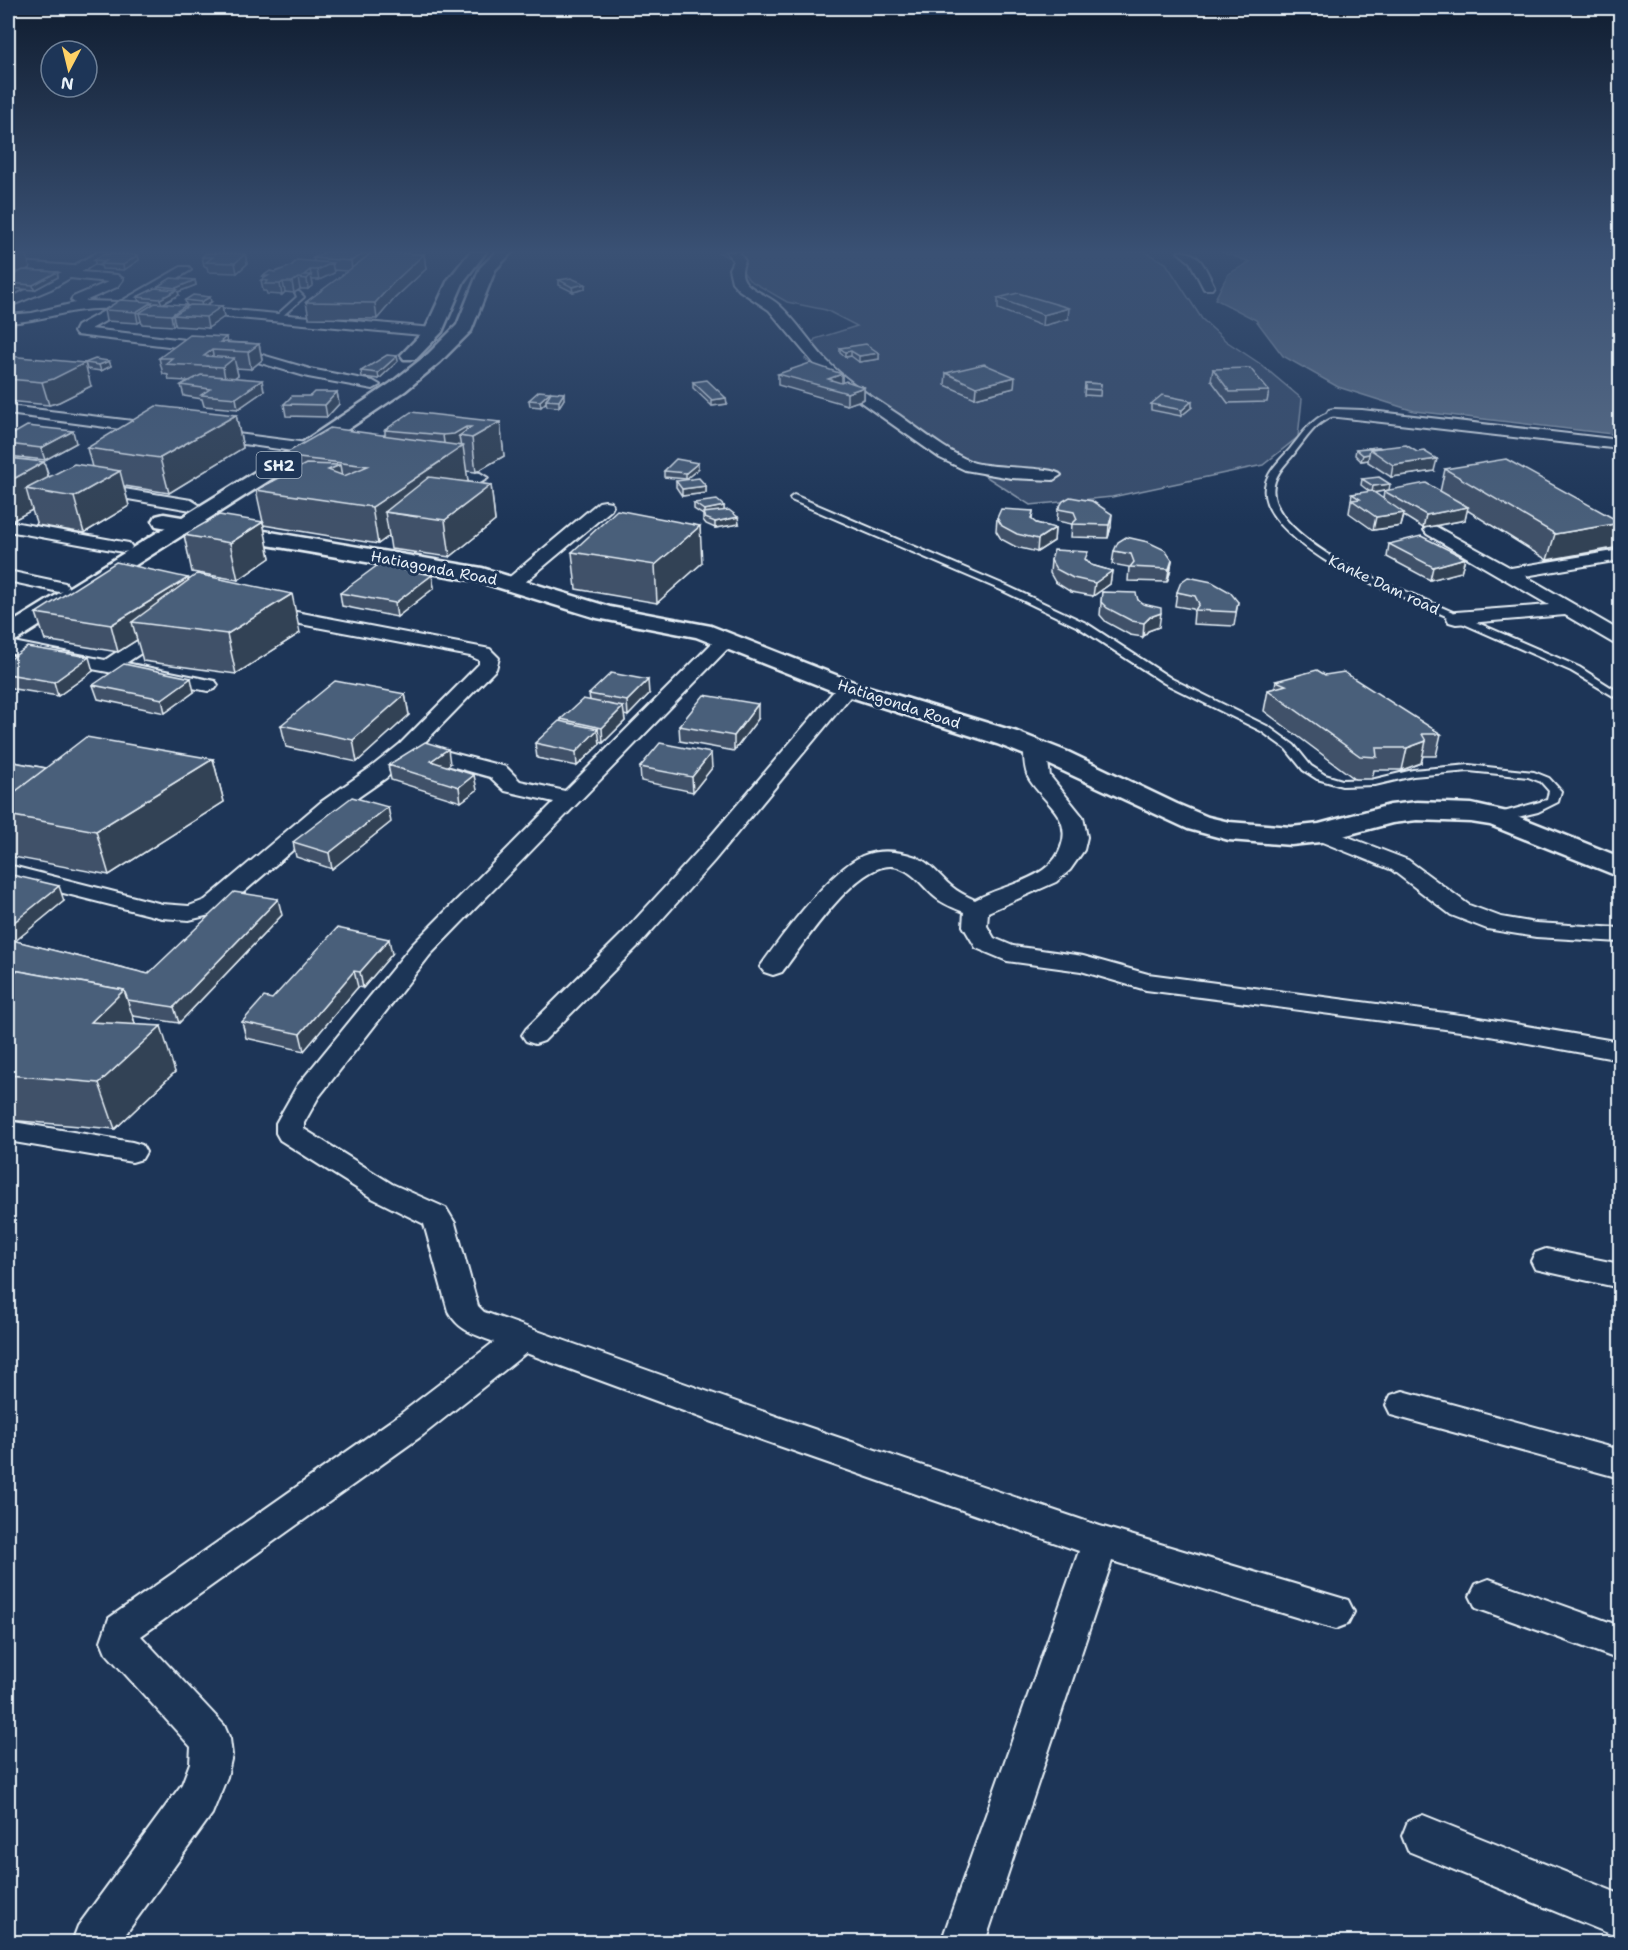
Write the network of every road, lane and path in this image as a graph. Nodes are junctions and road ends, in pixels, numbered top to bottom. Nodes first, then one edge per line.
1 (176, 343) edge
2 (423, 343) edge
3 (451, 343) edge
4 (804, 343) edge
5 (373, 386) junction
6 (8, 410) edge
7 (1334, 413) joint
8 (168, 430) edge
9 (190, 433) edge
10 (327, 435) junction
11 (351, 438) edge
12 (1620, 444) edge
13 (303, 451) junction
14 (412, 468) edge
15 (1053, 475) dead end
16 (480, 478) dead end
17 (81, 487) edge
18 (794, 498) dead end
19 (605, 506) dead end
20 (33, 516) dead end
21 (180, 517) junction
22 (10, 529) edge
23 (1433, 530) edge
24 (123, 547) junction
25 (1620, 555) edge
26 (1508, 574) junction
27 (8, 576) edge
28 (96, 579) junction
29 (512, 584) junction
30 (130, 586) edge
31 (59, 587) junction
32 (241, 607) edge
33 (1569, 609) junction
34 (1456, 618) junction
35 (8, 619) edge
36 (178, 620) edge
37 (8, 634) edge
38 (727, 639) junction
39 (1620, 639) edge
40 (8, 647) edge
41 (109, 666) junction
42 (208, 686) dead end
43 (847, 688) junction
44 (1620, 697) edge
45 (407, 748) junction
46 (1035, 749) junction
47 (572, 799) junction
48 (1497, 818) junction
49 (1320, 833) junction
50 (1620, 868) edge
51 (8, 872) edge
52 (976, 909) junction
53 (1620, 935) edge
54 (773, 967) dead end
55 (535, 1035) dead end
56 (1620, 1052) edge
57 (8, 1131) edge
58 (132, 1152) dead end
59 (1546, 1261) dead end
60 (1620, 1276) edge
61 (521, 1339) junction
62 (1403, 1405) dead end
63 (1620, 1464) edge
64 (1100, 1542) junction
65 (1489, 1596) dead end
66 (1335, 1612) dead end
67 (1620, 1643) edge
68 (1423, 1836) dead end
69 (1620, 1916) edge
70 (94, 1942) edge
71 (963, 1942) edge

1 - 5 street
2 - 5 main road, SH2
3 - 10 main road, SH2
4 - 15 street
5 - 13 main road, SH2
6 - 8 street
7 - 12 street, Kanke Dam road
7 - 34 lane, Kanke Dam road
9 - 13 street
10 - 11 street
10 - 13 main road, SH2
13 - 21 main road, SH2
14 - 16 street
17 - 21 street
18 - 48 lane
19 - 29 street
20 - 22 street
21 - 24 main road, SH2
21 - 28 main road, SH2
21 - 29 main road, Hatiagonda Road
22 - 24 street
23 - 26 street
24 - 31 main road, SH2
25 - 26 street
26 - 33 street
27 - 31 street
28 - 30 street
28 - 37 main road, SH2
29 - 38 main road, Hatiagonda Road
31 - 35 main road, SH2
32 - 45 street
33 - 34 street
33 - 39 street
34 - 44 lane, Kanke Dam road
36 - 41 street
38 - 43 main road, Hatiagonda Road
38 - 47 street
40 - 41 street
41 - 42 street
43 - 46 main road, Hatiagonda Road
43 - 55 street
45 - 47 street
45 - 51 street
46 - 49 main road, Hatiagonda Road
46 - 52 street
47 - 61 street
48 - 49 main road, Hatiagonda Road
48 - 50 main road, Hatiagonda Road
49 - 53 street
52 - 54 street
52 - 56 street
57 - 58 street
59 - 60 street
61 - 64 street
61 - 70 street
62 - 63 street
64 - 66 street
64 - 71 street
65 - 67 street
68 - 69 street

